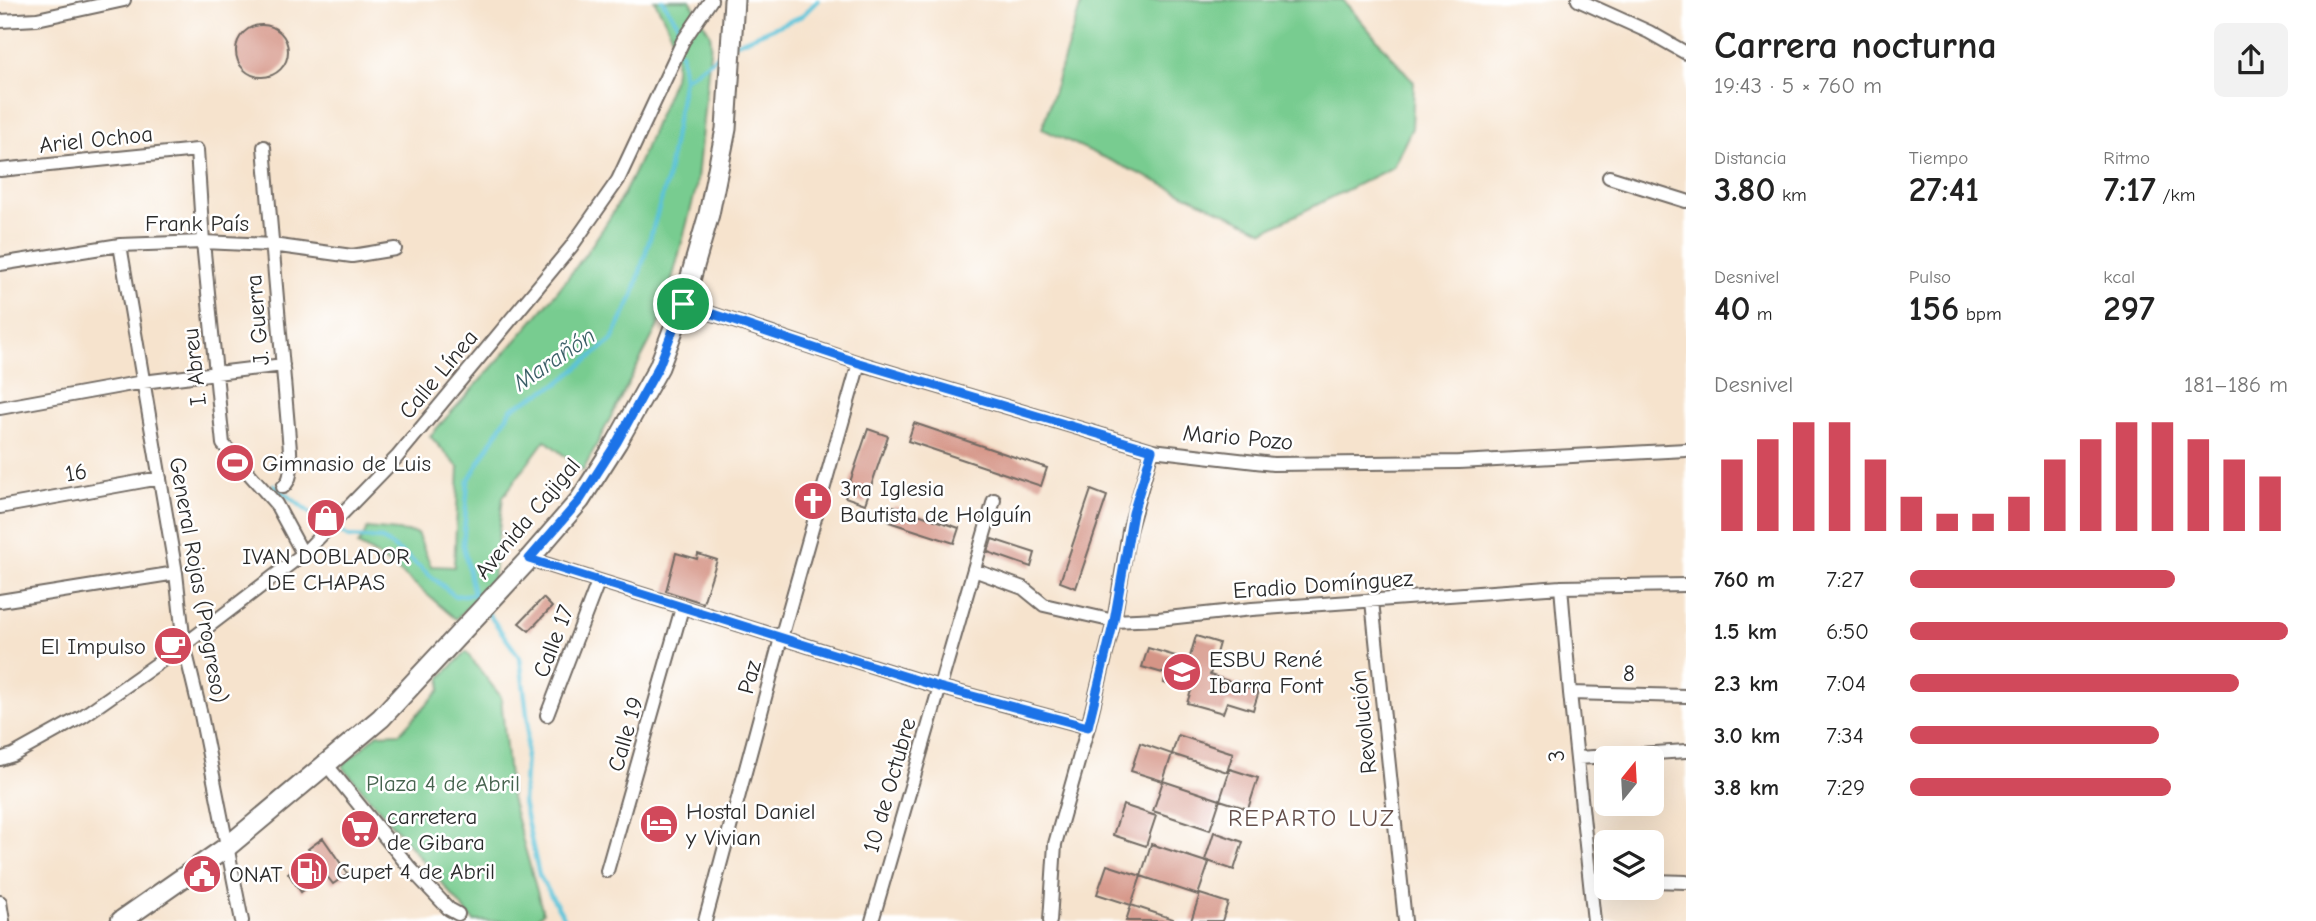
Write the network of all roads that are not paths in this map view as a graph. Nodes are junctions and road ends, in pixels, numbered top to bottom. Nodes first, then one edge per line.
1 (124, 0) edge
2 (710, 0) edge
3 (1578, 0) edge
4 (733, 5) edge
5 (0, 21) edge
6 (1686, 52) edge
7 (264, 147) dead end
8 (197, 150) joint
9 (0, 170) edge
10 (1609, 177) dead end
11 (1686, 201) edge
12 (203, 242) junction
13 (120, 245) junction
14 (272, 245) junction
15 (395, 249) dead end
16 (0, 264) edge
17 (683, 304) junction
18 (859, 363) junction
19 (283, 365) junction
20 (215, 373) junction
21 (144, 382) junction
22 (0, 408) edge
23 (1152, 450) junction
24 (1686, 450) edge
25 (160, 478) junction
26 (284, 487) dead end
27 (995, 500) dead end
28 (0, 506) edge
29 (303, 554) junction
30 (529, 559) junction
31 (974, 570) junction
32 (176, 573) junction
33 (598, 582) junction
34 (1686, 585) edge
35 (1561, 587) junction
36 (0, 601) edge
37 (1372, 601) junction
38 (682, 608) junction
39 (1114, 621) junction
40 (781, 638) junction
41 (184, 645) junction
42 (939, 687) junction
43 (1570, 692) junction
44 (1686, 696) edge
45 (547, 715) dead end
46 (1088, 727) junction
47 (1686, 751) edge
48 (1578, 758) junction
49 (0, 759) edge
50 (326, 764) junction
51 (227, 847) junction
52 (607, 871) dead end
53 (1590, 878) junction
54 (1594, 878) edge
55 (1664, 881) edge
56 (1686, 882) edge
57 (0, 902) edge
58 (458, 914) dead end
59 (3, 921) edge
60 (121, 921) edge
61 (242, 921) edge
62 (705, 921) edge
63 (872, 921) edge
64 (1050, 921) edge
65 (1405, 921) edge
66 (1594, 921) edge

1 - 5 street
2 - 29 street, Calle Línea
3 - 6 street
4 - 17 main road, Avenida Cajigal
7 - 14 street, J. Guerra
8 - 9 street, Ariel Ochoa
8 - 12 street, I. Abreu
10 - 11 street
12 - 13 street, Frank País
12 - 14 street, Frank País
12 - 20 street, I. Abreu
13 - 16 street, Frank País
13 - 21 street, General Rojas (Progreso)
14 - 15 street, Frank País
14 - 19 street, J. Guerra
17 - 18 street, Mario Pozo
17 - 30 main road, Avenida Cajigal
18 - 23 street, Mario Pozo
18 - 40 street, Paz
19 - 20 street
19 - 26 street, J. Guerra
20 - 21 street
20 - 29 street, I. Abreu
21 - 22 street
21 - 25 street, General Rojas (Progreso)
23 - 24 street, Mario Pozo
23 - 39 street
25 - 28 street, 16
25 - 32 street, General Rojas (Progreso)
27 - 31 street, 10 de Octubre
29 - 41 street, Calle Línea
30 - 33 street
30 - 50 main road, Avenida Cajigal
31 - 39 street, Eradio Domínguez
31 - 42 street, 10 de Octubre
32 - 36 street
32 - 41 street, General Rojas (Progreso)
33 - 38 street
33 - 45 street, Calle 17
34 - 35 street, Eradio Domínguez
35 - 37 street, Eradio Domínguez
35 - 43 street, 3
37 - 39 street, Eradio Domínguez
37 - 65 street, Revolución
38 - 40 street
38 - 52 street, Calle 19
39 - 46 street
40 - 42 street
40 - 62 street, Paz
41 - 49 street, Calle Línea
41 - 51 street, General Rojas (Progreso)
42 - 46 street
42 - 63 street, 10 de Octubre
43 - 44 street, 8
43 - 48 street, 3
46 - 64 street
47 - 48 street
48 - 53 street, 3
50 - 51 main road, Avenida Cajigal
50 - 58 street
51 - 60 main road, Avenida Cajigal
51 - 61 street, General Rojas (Progreso)
53 - 54 street
53 - 66 street, 3
55 - 56 street
57 - 59 street

